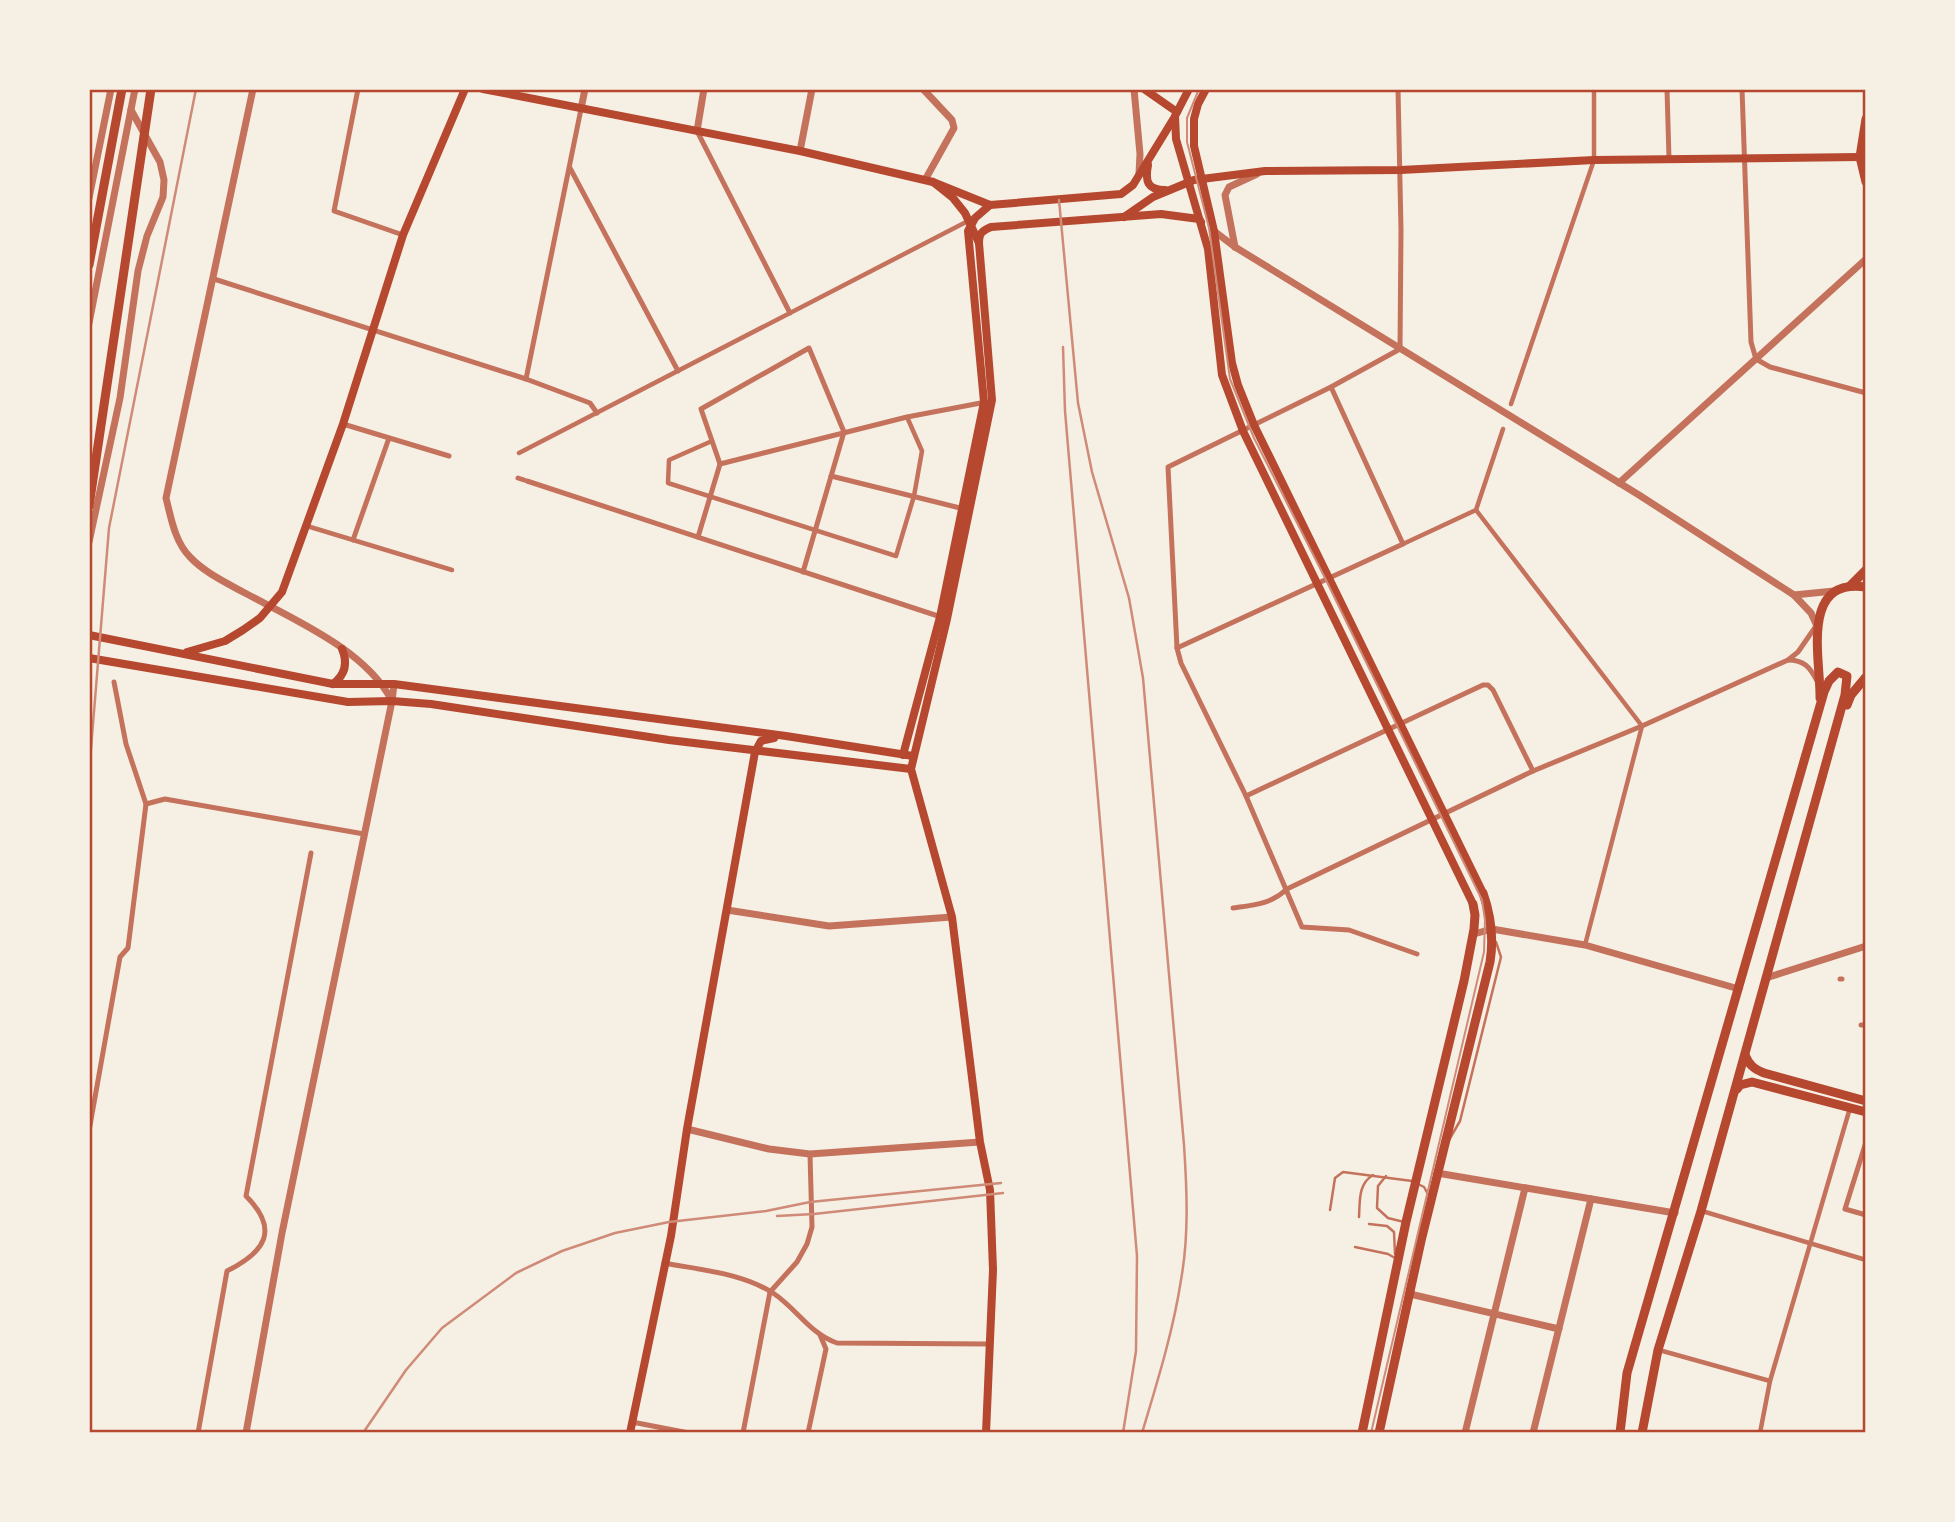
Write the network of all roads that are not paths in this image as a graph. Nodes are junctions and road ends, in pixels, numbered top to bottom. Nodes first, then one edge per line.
1 (111, 89) edge
2 (122, 89) edge
3 (135, 89) edge
4 (151, 89) edge
5 (253, 89) edge
6 (358, 89) edge
7 (465, 89) edge
8 (483, 89) edge
9 (585, 89) edge
10 (704, 89) edge
11 (812, 89) edge
12 (923, 89) edge
13 (1134, 89) edge
14 (1144, 89) edge
15 (1189, 89) edge
16 (1206, 89) edge
17 (1398, 89) edge
18 (1594, 89) edge
19 (1667, 89) edge
20 (1742, 89) edge
21 (581, 109) junction
22 (131, 110) junction
23 (1176, 114) junction
24 (1866, 119) edge
25 (696, 131) junction
26 (800, 151) junction
27 (1153, 151) junction
28 (1860, 157) junction
29 (1669, 159) junction
30 (1745, 159) junction
31 (1594, 160) junction
32 (570, 168) junction
33 (1401, 170) junction
34 (1265, 171) junction
35 (1139, 174) junction
36 (1202, 177) junction
37 (929, 181) junction
38 (1187, 182) junction
39 (1866, 182) edge
40 (1168, 190) junction
41 (89, 198) edge
42 (990, 205) junction
43 (1124, 217) junction
44 (1199, 219) junction
45 (969, 223) junction
46 (1214, 231) junction
47 (403, 235) junction
48 (979, 243) junction
49 (1235, 247) junction
50 (1866, 259) edge
51 (89, 265) edge
52 (214, 279) junction
53 (790, 313) junction
54 (89, 323) edge
55 (373, 331) junction
56 (1400, 349) junction
57 (1756, 359) junction
58 (678, 371) junction
59 (526, 379) junction
60 (1331, 387) junction
61 (1866, 393) edge
62 (988, 401) junction
63 (1511, 404) dead end
64 (597, 413) junction
65 (907, 416) junction
66 (342, 424) junction
67 (1254, 425) junction
68 (1503, 429) dead end
69 (1243, 431) junction
70 (844, 432) junction
71 (389, 438) junction
72 (712, 441) junction
73 (519, 453) dead end
74 (449, 456) dead end
75 (720, 464) junction
76 (831, 477) junction
77 (523, 480) dead end
78 (1619, 483) junction
79 (914, 496) junction
80 (710, 497) junction
81 (89, 506) edge
82 (965, 509) junction
83 (1476, 509) junction
84 (307, 526) junction
85 (815, 530) junction
86 (698, 537) junction
87 (353, 540) junction
88 (89, 542) edge
89 (1403, 544) junction
90 (452, 570) dead end
91 (1866, 570) edge
92 (803, 572) junction
93 (1324, 581) junction
94 (1850, 586) junction
95 (1866, 587) edge
96 (1835, 591) junction
97 (1794, 594) junction
98 (943, 618) junction
99 (1816, 626) junction
100 (89, 635) edge
101 (1177, 648) junction
102 (342, 649) junction
103 (171, 652) junction
104 (89, 658) edge
105 (1788, 660) junction
106 (1866, 677) edge
107 (114, 682) dead end
108 (332, 684) junction
109 (382, 684) junction
110 (394, 684) junction
111 (1820, 695) junction
112 (392, 701) junction
113 (1818, 714) junction
114 (1401, 725) junction
115 (1837, 725) junction
116 (1642, 726) junction
117 (1390, 730) junction
118 (786, 736) junction
119 (755, 752) junction
120 (903, 755) junction
121 (913, 756) junction
122 (911, 769) junction
123 (1533, 771) junction
124 (1246, 796) junction
125 (146, 804) junction
126 (1444, 815) junction
127 (1433, 820) junction
128 (364, 834) junction
129 (311, 853) dead end
130 (1287, 889) junction
131 (1483, 893) joint
132 (1473, 904) joint
133 (1233, 908) dead end
134 (727, 910) junction
135 (952, 917) junction
136 (1492, 933) junction
137 (1474, 934) junction
138 (1585, 945) junction
139 (1866, 946) edge
140 (1417, 954) dead end
141 (1766, 978) junction
142 (1739, 989) junction
143 (1745, 1055) junction
144 (1736, 1090) junction
145 (1853, 1097) junction
146 (1866, 1101) edge
147 (1850, 1108) junction
148 (1866, 1112) edge
149 (687, 1129) junction
150 (89, 1131) edge
151 (980, 1142) junction
152 (1866, 1142) edge
153 (810, 1154) junction
154 (1437, 1173) junction
155 (1373, 1174) junction
156 (1386, 1176) junction
157 (1415, 1182) junction
158 (1525, 1188) junction
159 (1591, 1199) junction
160 (1430, 1202) junction
161 (1331, 1210) dead end
162 (1701, 1211) junction
163 (1675, 1213) junction
164 (1866, 1215) edge
165 (1359, 1217) dead end
166 (1406, 1222) junction
167 (1369, 1224) dead end
168 (266, 1231) junction
169 (282, 1233) junction
170 (1810, 1243) junction
171 (1355, 1247) dead end
172 (1866, 1260) edge
173 (664, 1263) junction
174 (1395, 1263) junction
175 (770, 1292) junction
176 (1410, 1294) junction
177 (1494, 1314) junction
178 (1559, 1329) junction
179 (820, 1335) junction
180 (989, 1344) junction
181 (1658, 1350) junction
182 (1770, 1381) junction
183 (632, 1422) junction
184 (198, 1433) edge
185 (246, 1433) edge
186 (630, 1433) edge
187 (689, 1433) edge
188 (743, 1433) edge
189 (808, 1433) edge
190 (986, 1433) edge
191 (1362, 1433) edge
192 (1379, 1433) edge
193 (1465, 1433) edge
194 (1533, 1433) edge
195 (1620, 1433) edge
196 (1642, 1433) edge
197 (1760, 1433) edge

1 - 41 street
2 - 51 main road
3 - 22 street
4 - 81 main road
5 - 52 street
6 - 47 street
7 - 47 main road
8 - 21 main road
9 - 21 street
10 - 25 street
11 - 26 street
12 - 37 street
13 - 35 street
14 - 23 main road
15 - 23 main road
16 - 36 main road
17 - 33 street
18 - 31 street
19 - 29 street
20 - 30 street
21 - 25 main road
21 - 32 street
22 - 54 street
22 - 88 street
23 - 27 main road
23 - 38 main road
24 - 28 main road
25 - 26 main road
25 - 53 street
26 - 37 main road
27 - 35 main road
27 - 40 main road
28 - 30 main road
28 - 39 main road
29 - 30 main road
29 - 31 main road
30 - 57 street
31 - 33 main road
31 - 63 street
32 - 58 street
32 - 59 street
33 - 34 main road
33 - 56 street
34 - 36 main road
34 - 49 street
35 - 42 main road
36 - 38 main road
36 - 46 main road
37 - 42 main road
37 - 45 main road
38 - 40 main road
38 - 44 main road
40 - 43 main road
42 - 45 main road
43 - 44 main road
43 - 48 main road
44 - 46 main road
44 - 69 main road
45 - 48 main road
45 - 53 street
45 - 62 main road
46 - 49 street
46 - 67 main road
47 - 55 main road
48 - 62 main road
49 - 56 street
50 - 57 street
52 - 55 street
52 - 102 street
53 - 58 street
55 - 59 street
55 - 66 main road
56 - 60 street
56 - 78 street
57 - 61 street
57 - 78 street
58 - 64 street
59 - 64 street
60 - 67 street
60 - 89 street
62 - 65 street
62 - 82 main road
64 - 73 street
65 - 70 street
65 - 79 street
66 - 71 street
66 - 84 main road
67 - 69 street
67 - 93 main road
68 - 83 street
69 - 93 main road
69 - 101 street
70 - 72 street
70 - 75 street
70 - 76 street
71 - 74 street
71 - 87 street
72 - 75 street
72 - 80 street
75 - 80 street
76 - 79 street
76 - 85 street
77 - 86 street
78 - 97 street
79 - 82 street
79 - 85 street
80 - 85 street
80 - 86 street
82 - 98 main road
83 - 89 street
83 - 116 street
84 - 87 street
84 - 103 main road
85 - 92 street
86 - 92 street
87 - 90 street
89 - 93 street
91 - 94 main road
92 - 98 street
93 - 101 street
93 - 114 main road
93 - 117 main road
94 - 95 main road
94 - 96 main road
96 - 97 street
96 - 99 main road
97 - 99 street
98 - 120 main road
98 - 121 main road
99 - 105 street
99 - 111 main road
100 - 103 main road
101 - 124 street
102 - 108 main road
102 - 109 street
103 - 108 main road
104 - 112 main road
105 - 111 street
105 - 116 street
106 - 115 main road
107 - 125 street
108 - 109 main road
109 - 110 main road
109 - 112 street
110 - 112 street
110 - 118 main road
111 - 113 main road
112 - 119 main road
112 - 128 street
113 - 115 main road
113 - 142 main road
114 - 117 street
114 - 123 street
114 - 126 main road
115 - 141 main road
116 - 123 street
116 - 138 street
117 - 124 street
117 - 127 main road
118 - 119 main road
118 - 120 main road
119 - 122 main road
119 - 134 main road
120 - 121 main road
121 - 122 main road
122 - 135 main road
123 - 126 street
124 - 130 street
125 - 128 street
125 - 150 street
126 - 127 street
126 - 131 main road
127 - 130 street
127 - 132 main road
128 - 169 street
129 - 168 street
130 - 133 street
130 - 140 street
131 - 136 main road
132 - 137 main road
134 - 135 street
134 - 149 main road
135 - 151 main road
136 - 137 street
136 - 138 street
136 - 154 main road
137 - 157 main road
138 - 142 street
139 - 141 street
141 - 143 main road
142 - 163 main road
143 - 144 main road
143 - 145 main road
144 - 147 main road
144 - 162 main road
145 - 146 main road
145 - 147 street
147 - 148 main road
147 - 170 street
149 - 153 street
149 - 173 main road
151 - 153 street
151 - 180 main road
152 - 164 street
153 - 175 street
154 - 158 street
154 - 160 main road
155 - 156 lane
155 - 161 lane
155 - 165 lane
156 - 157 lane
156 - 166 lane
157 - 160 lane
157 - 166 main road
158 - 159 street
158 - 177 street
159 - 163 street
159 - 178 street
160 - 176 main road
162 - 170 street
162 - 181 main road
163 - 195 main road
166 - 174 main road
167 - 174 lane
168 - 169 street
168 - 184 street
169 - 185 street
170 - 172 street
170 - 182 street
171 - 174 lane
173 - 175 street
173 - 183 main road
174 - 191 main road
175 - 179 street
175 - 188 street
176 - 177 street
176 - 192 main road
177 - 178 street
177 - 193 street
178 - 194 street
179 - 180 street
179 - 189 street
180 - 190 main road
181 - 182 street
181 - 196 main road
182 - 197 street
183 - 186 main road
183 - 187 street

